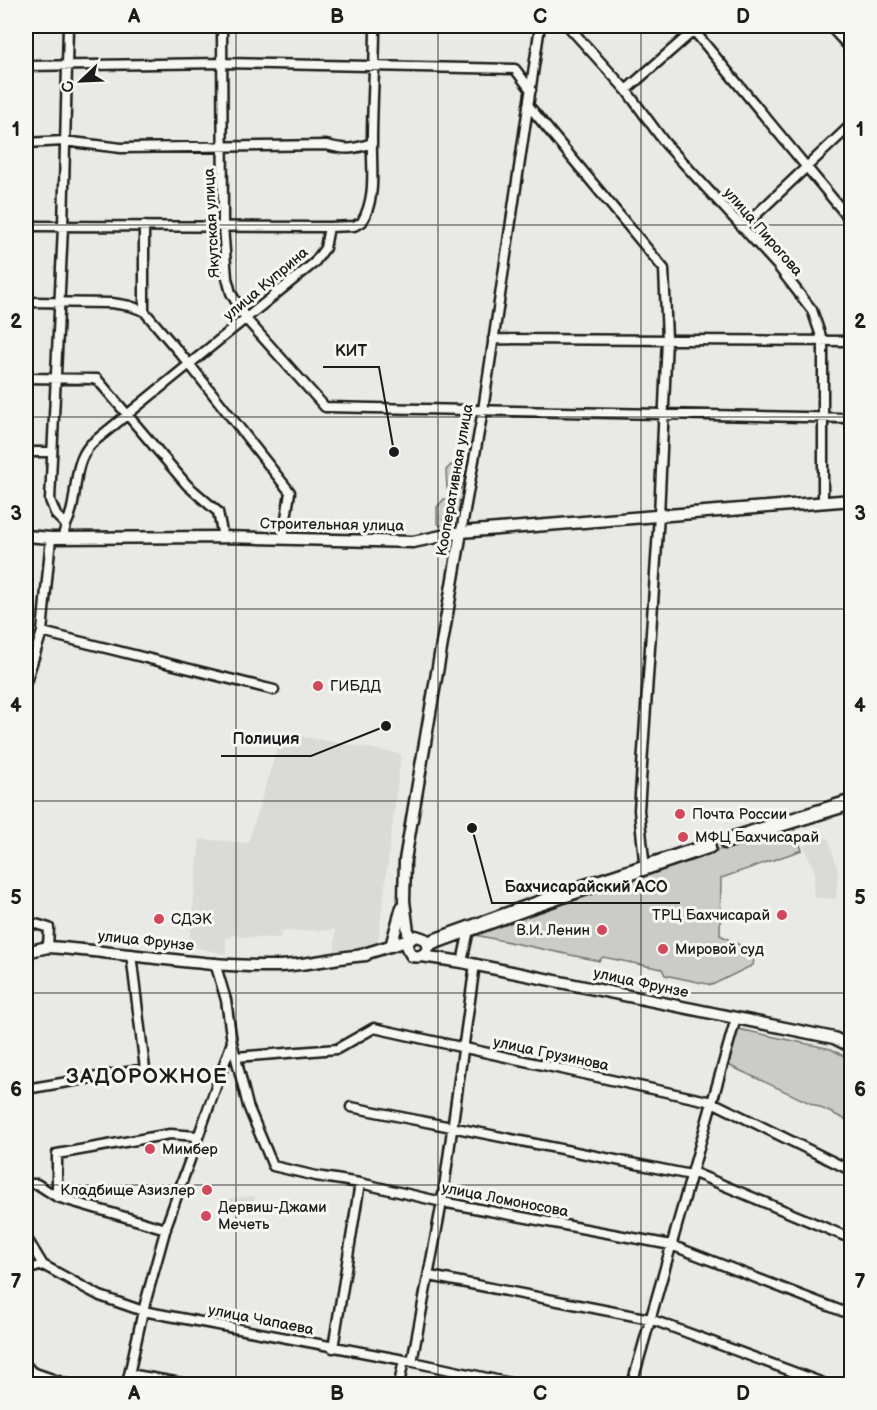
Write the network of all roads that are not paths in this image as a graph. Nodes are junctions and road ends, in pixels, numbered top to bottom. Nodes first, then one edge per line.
1 (68, 26) edge
2 (222, 26) edge
3 (375, 26) edge
4 (540, 26) edge
5 (568, 26) edge
6 (830, 26) edge
7 (694, 27) edge
8 (852, 50) edge
9 (222, 63) junction
10 (68, 65) junction
11 (375, 65) junction
12 (26, 66) edge
13 (531, 90) junction
14 (626, 90) junction
15 (528, 105) junction
16 (852, 124) edge
17 (64, 141) junction
18 (26, 143) edge
19 (372, 143) junction
20 (222, 145) junction
21 (805, 168) junction
22 (852, 222) edge
23 (26, 226) edge
24 (144, 226) junction
25 (223, 226) junction
26 (63, 227) junction
27 (329, 227) junction
28 (742, 228) junction
29 (26, 302) edge
30 (58, 302) junction
31 (144, 311) junction
32 (246, 319) junction
33 (493, 339) junction
34 (667, 339) junction
35 (852, 341) edge
36 (824, 342) junction
37 (190, 365) junction
38 (26, 378) edge
39 (56, 379) junction
40 (483, 410) junction
41 (127, 413) junction
42 (664, 414) junction
43 (823, 418) junction
44 (852, 418) edge
45 (26, 452) edge
46 (52, 452) junction
47 (852, 500) edge
48 (823, 502) junction
49 (659, 515) junction
50 (66, 525) junction
51 (461, 532) junction
52 (26, 536) edge
53 (63, 536) junction
54 (223, 537) junction
55 (51, 538) junction
56 (283, 539) junction
57 (42, 632) junction
58 (26, 682) edge
59 (274, 690) dead end
60 (852, 800) edge
61 (852, 805) edge
62 (711, 848) dead end
63 (645, 868) junction
64 (404, 901) junction
65 (26, 921) edge
66 (469, 929) junction
67 (391, 946) junction
68 (420, 946) junction
69 (48, 947) junction
70 (26, 952) edge
71 (131, 954) junction
72 (361, 955) junction
73 (462, 962) junction
74 (215, 963) junction
75 (475, 964) junction
76 (736, 1018) junction
77 (232, 1042) junction
78 (852, 1047) edge
79 (463, 1049) junction
80 (236, 1057) junction
81 (26, 1089) edge
82 (712, 1102) junction
83 (351, 1107) dead end
84 (451, 1128) junction
85 (197, 1136) junction
86 (852, 1171) edge
87 (691, 1173) junction
88 (360, 1183) junction
89 (26, 1184) edge
90 (57, 1197) junction
91 (442, 1202) junction
92 (166, 1229) junction
93 (26, 1237) edge
94 (852, 1239) edge
95 (671, 1245) junction
96 (43, 1265) junction
97 (26, 1270) edge
98 (430, 1276) junction
99 (143, 1311) junction
100 (852, 1315) edge
101 (650, 1319) junction
102 (333, 1348) junction
103 (408, 1361) junction
104 (26, 1365) edge
105 (33, 1372) junction
106 (129, 1374) junction
107 (26, 1380) edge
108 (67, 1384) edge
109 (127, 1384) edge
110 (187, 1384) edge
111 (399, 1384) edge
112 (515, 1384) edge
113 (632, 1384) edge
114 (826, 1384) edge

1 - 10 street
2 - 9 street, Якутская улица
3 - 11 street
4 - 13 street, Кооперативная улица
5 - 14 street, улица Пирогова
6 - 8 street
7 - 14 street
7 - 21 street
9 - 10 street
9 - 11 street
9 - 20 street, Якутская улица
10 - 12 street
10 - 17 street
11 - 13 street
11 - 19 street
13 - 15 street, Кооперативная улица
14 - 28 street, улица Пирогова
15 - 33 street, Кооперативная улица
15 - 34 street
16 - 21 street
17 - 18 street
17 - 20 street
17 - 26 street
19 - 20 street
19 - 27 street
20 - 25 street, Якутская улица
21 - 22 street
21 - 28 street
23 - 26 street
24 - 25 street
24 - 26 street
24 - 31 street
25 - 27 street
25 - 32 street, Якутская улица
26 - 30 street
27 - 32 street, улица Куприна
28 - 36 street, улица Пирогова
29 - 30 street
30 - 31 street
30 - 39 street
31 - 37 street
32 - 37 street, улица Куприна
32 - 40 street, Якутская улица
33 - 34 street
33 - 40 street, Кооперативная улица
34 - 36 street
34 - 42 street
35 - 36 street
36 - 43 street, улица Пирогова
37 - 41 street, улица Куприна
37 - 56 street
38 - 39 street
39 - 41 street
39 - 46 street
40 - 42 street, Якутская улица
40 - 51 street, Кооперативная улица
41 - 50 street, улица Куприна
41 - 54 street
42 - 43 street, Якутская улица
42 - 49 street
43 - 44 street, Якутская улица
43 - 48 street, улица Пирогова
45 - 46 street
46 - 50 street
47 - 48 main road, Строительная улица
48 - 49 main road, Строительная улица
49 - 51 main road, Строительная улица
49 - 63 street
50 - 53 street, улица Куприна
51 - 56 main road, Строительная улица
51 - 64 main road, Кооперативная улица
52 - 55 main road, Строительная улица
53 - 54 main road, Строительная улица
53 - 55 main road, Строительная улица
54 - 56 main road, Строительная улица
55 - 57 street
57 - 58 street
57 - 59 street
60 - 61 street
62 - 63 street
63 - 66 street
64 - 67 main road
64 - 68 main road, Кооперативная улица
65 - 69 street
66 - 68 street
66 - 73 street
67 - 68 main road
67 - 72 main road
68 - 72 main road, улица Фрунзе
68 - 73 main road, улица Фрунзе
69 - 70 main road, улица Фрунзе
69 - 71 main road, улица Фрунзе
71 - 74 main road, улица Фрунзе
71 - 81 street
72 - 74 main road, улица Фрунзе
73 - 75 main road, улица Фрунзе
74 - 77 street, улица Ломоносова
75 - 76 main road, улица Фрунзе
75 - 79 street
76 - 78 main road, улица Фрунзе
76 - 82 street
77 - 80 street, улица Ломоносова
77 - 85 street
79 - 80 street, улица Грузинова
79 - 82 street, улица Грузинова
79 - 84 street
80 - 88 street, улица Ломоносова
82 - 86 street, улица Грузинова
82 - 87 street
83 - 84 street
84 - 87 street
84 - 91 street
85 - 90 street
85 - 92 street
87 - 94 street
87 - 95 street
88 - 91 street, улица Ломоносова
88 - 102 street
89 - 90 street
90 - 92 street
91 - 95 street, улица Ломоносова
91 - 98 street
92 - 99 street
93 - 96 street
95 - 100 street, улица Ломоносова
95 - 101 street
96 - 97 street
96 - 99 street, улица Чапаева
98 - 101 street
98 - 103 street
99 - 102 street, улица Чапаева
99 - 106 street
101 - 113 street
101 - 114 street
102 - 103 street, улица Чапаева
103 - 111 street
103 - 112 street, улица Чапаева
104 - 105 street
105 - 107 street
105 - 108 street
106 - 109 street
106 - 110 street

